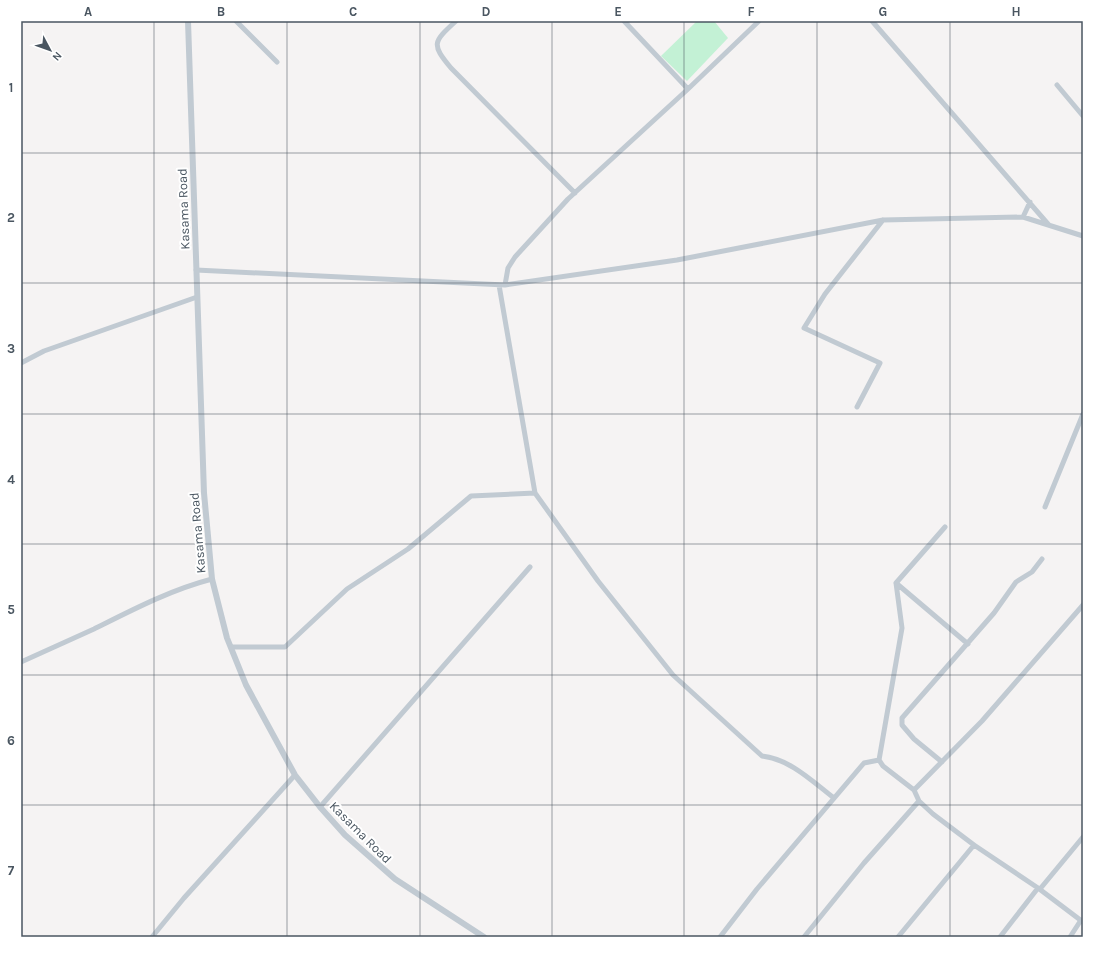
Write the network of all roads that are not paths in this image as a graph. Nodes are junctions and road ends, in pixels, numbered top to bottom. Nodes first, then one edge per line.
1 (188, 21) edge
2 (236, 21) edge
3 (456, 21) edge
4 (624, 21) edge
5 (759, 21) edge
6 (872, 21) edge
7 (277, 62) dead end
8 (1057, 85) dead end
9 (688, 89) junction
10 (1083, 116) edge
11 (575, 193) junction
12 (1030, 202) junction
13 (1023, 217) junction
14 (883, 220) junction
15 (1049, 225) junction
16 (1083, 236) edge
17 (196, 270) junction
18 (498, 285) junction
19 (505, 285) junction
20 (197, 297) junction
21 (21, 363) edge
22 (857, 407) dead end
23 (1083, 414) edge
24 (535, 493) junction
25 (1045, 507) dead end
26 (946, 527) dead end
27 (1042, 559) dead end
28 (530, 567) dead end
29 (212, 579) junction
30 (896, 583) junction
31 (1083, 605) edge
32 (968, 644) junction
33 (231, 647) junction
34 (21, 662) edge
35 (879, 760) junction
36 (942, 762) junction
37 (295, 775) junction
38 (914, 790) junction
39 (834, 798) junction
40 (919, 801) junction
41 (320, 807) junction
42 (1083, 837) edge
43 (974, 845) junction
44 (1039, 888) junction
45 (1082, 921) edge
46 (474, 934) edge
47 (152, 937) edge
48 (484, 937) edge
49 (720, 937) edge
50 (804, 937) edge
51 (898, 937) edge
52 (1000, 937) edge
53 (1070, 937) edge

1 - 17 street, Kasama Road
2 - 7 street
3 - 11 street
4 - 9 street
5 - 9 street
6 - 12 street
8 - 10 street
9 - 11 street
11 - 19 street
12 - 13 street
12 - 15 street
13 - 14 street
13 - 15 street
14 - 19 street
14 - 22 street
15 - 16 street
17 - 18 street
17 - 20 street, Kasama Road
18 - 19 street
18 - 24 street
20 - 21 street
20 - 29 street, Kasama Road
23 - 25 street
24 - 33 street
24 - 39 street
26 - 30 street
27 - 32 street
28 - 41 street
29 - 33 street, Kasama Road
29 - 34 street
30 - 32 street
30 - 35 street
31 - 36 street
32 - 36 street
33 - 37 street, Kasama Road
35 - 38 street
35 - 39 street
36 - 38 street
37 - 41 street, Kasama Road
37 - 47 street
38 - 40 street
39 - 49 street
40 - 43 street
40 - 50 street
41 - 46 street, Kasama Road
42 - 44 street
43 - 44 street
43 - 51 street
44 - 45 street
44 - 52 street
45 - 53 street
46 - 48 street, Kasama Road

